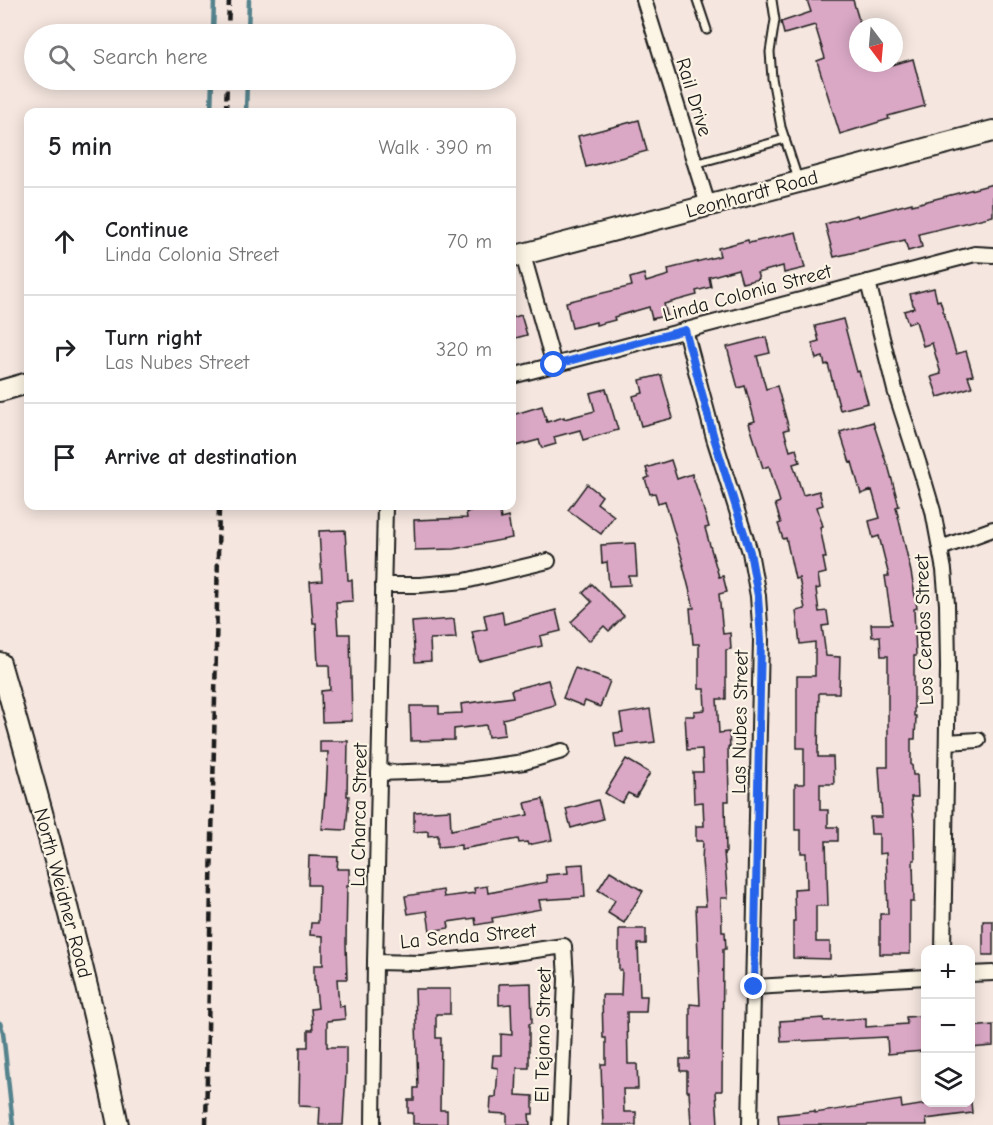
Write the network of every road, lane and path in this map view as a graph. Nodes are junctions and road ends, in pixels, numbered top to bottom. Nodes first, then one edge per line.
1 (644, 0) edge
2 (698, 0) edge
3 (772, 0) edge
4 (707, 30) dead end
5 (993, 131) edge
6 (785, 139) junction
7 (695, 164) junction
8 (799, 182) junction
9 (708, 205) junction
10 (993, 255) edge
11 (517, 256) edge
12 (868, 282) junction
13 (685, 330) junction
14 (554, 365) junction
15 (516, 375) edge
16 (24, 384) edge
17 (0, 391) edge
18 (385, 510) edge
19 (993, 529) edge
20 (941, 548) junction
21 (548, 561) dead end
22 (383, 585) junction
23 (0, 663) edge
24 (978, 740) dead end
25 (947, 742) junction
26 (562, 751) dead end
27 (379, 773) junction
28 (943, 945) edge
29 (564, 946) joint
30 (375, 962) junction
31 (993, 973) edge
32 (975, 974) edge
33 (921, 977) edge
34 (754, 987) junction
35 (118, 1125) edge
36 (373, 1125) edge
37 (560, 1125) edge
38 (750, 1125) edge

1 - 7 street, Rail Drive
2 - 4 lane
3 - 6 lane
5 - 8 street, Leonhardt Road
6 - 7 lane
6 - 8 lane
7 - 9 street, Rail Drive
8 - 9 street, Leonhardt Road
9 - 11 street, Leonhardt Road
10 - 12 street, Linda Colonia Street
11 - 14 street
12 - 13 street, Linda Colonia Street
12 - 20 street, Los Cerdos Street
13 - 14 street, Linda Colonia Street
13 - 34 street, Las Nubes Street
14 - 15 street, Linda Colonia Street
16 - 17 street
18 - 22 street, La Charca Street
19 - 20 street
20 - 25 street, Los Cerdos Street
21 - 22 street
22 - 27 street, La Charca Street
23 - 35 street, North Weidner Road
24 - 25 street
25 - 28 street, Los Cerdos Street
26 - 27 street
27 - 30 street, La Charca Street
29 - 30 street, La Senda Street
29 - 37 street, El Tejano Street
30 - 36 street, La Charca Street
31 - 32 street
33 - 34 street
34 - 38 street, Las Nubes Street

